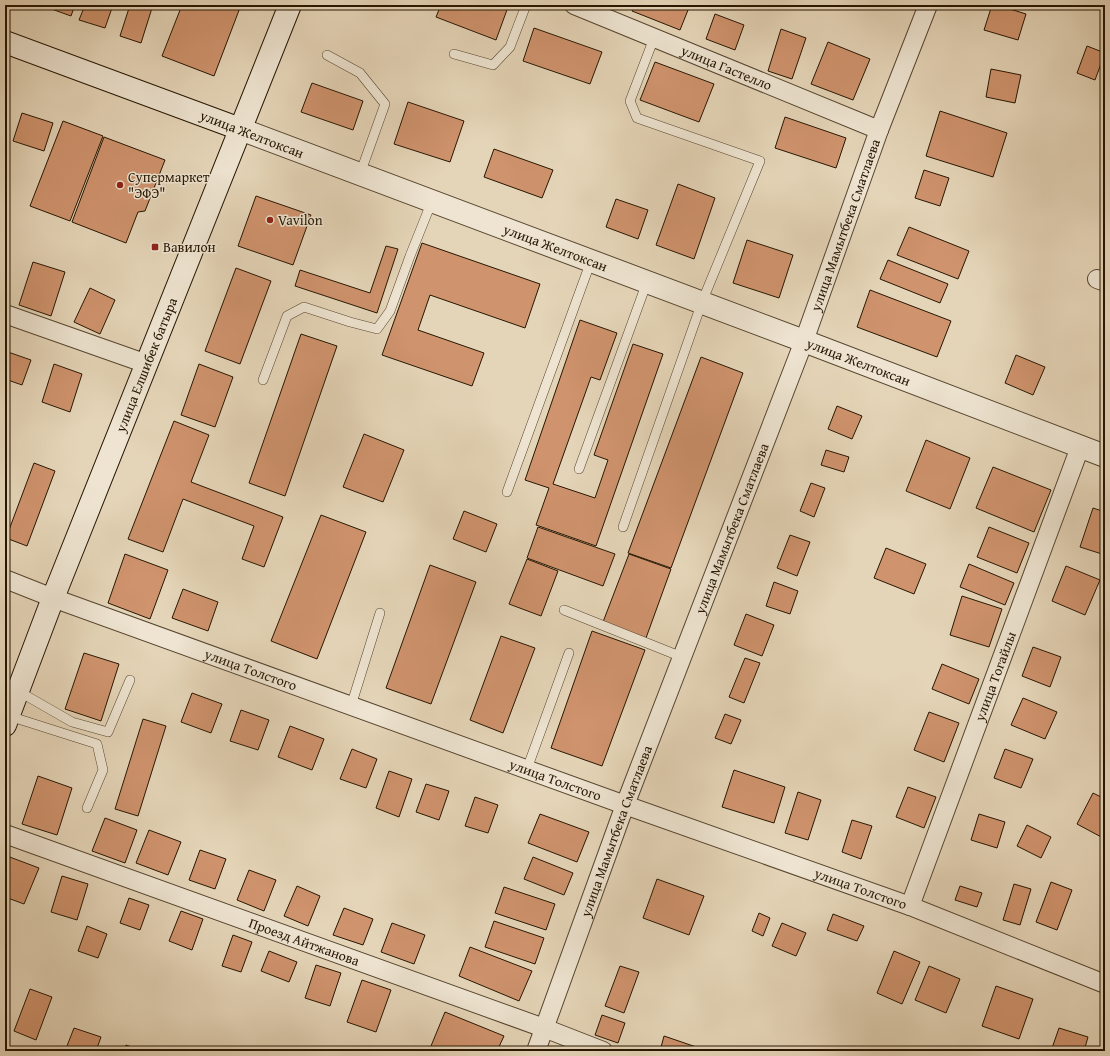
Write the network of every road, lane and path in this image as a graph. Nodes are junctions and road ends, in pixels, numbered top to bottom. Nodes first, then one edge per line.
1 (290, 5) edge
2 (526, 5) edge
3 (574, 5) edge
4 (928, 5) edge
5 (654, 38) junction
6 (5, 42) edge
7 (454, 54) dead end
8 (327, 55) dead end
9 (240, 129) junction
10 (879, 130) junction
11 (360, 174) junction
12 (432, 201) junction
13 (591, 261) junction
14 (647, 282) junction
15 (702, 302) junction
16 (5, 314) edge
17 (804, 341) junction
18 (146, 364) junction
19 (263, 380) dead end
20 (1080, 447) junction
21 (1105, 456) edge
22 (578, 469) dead end
23 (507, 492) dead end
24 (623, 528) dead end
25 (5, 579) edge
26 (54, 598) junction
27 (564, 610) dead end
28 (380, 613) dead end
29 (569, 653) dead end
30 (682, 657) junction
31 (130, 680) dead end
32 (10, 705) edge
33 (351, 706) junction
34 (527, 769) junction
35 (625, 805) junction
36 (87, 808) dead end
37 (5, 834) edge
38 (910, 906) junction
39 (1105, 984) edge
40 (544, 1028) junction
41 (536, 1051) edge
42 (603, 1051) edge

1 - 9 main road, улица Елшибек батыра
2 - 7 lane
3 - 5 street, улица Гастелло
4 - 10 street, улица Мамытбека Сматлаева
5 - 10 street, улица Гастелло
5 - 15 lane
6 - 9 main road, улица Желтоксан
8 - 11 lane
9 - 11 main road, улица Желтоксан
9 - 18 main road, улица Елшибек батыра
10 - 17 street, улица Мамытбека Сматлаева
11 - 12 main road, улица Желтоксан
12 - 13 main road, улица Желтоксан
12 - 19 lane
13 - 14 main road, улица Желтоксан
13 - 23 lane
14 - 15 main road, улица Желтоксан
14 - 22 lane
15 - 17 main road, улица Желтоксан
15 - 24 lane
16 - 18 street
17 - 20 main road, улица Желтоксан
17 - 30 street, улица Мамытбека Сматлаева
18 - 26 main road, улица Елшибек батыра
20 - 21 main road, улица Желтоксан
20 - 38 street, улица Тогайлы
25 - 26 street, улица Толстого
26 - 32 main road, улица Елшибек батыра
26 - 33 street, улица Толстого
27 - 30 lane
28 - 33 lane
29 - 34 lane
30 - 35 street, улица Мамытбека Сматлаева
31 - 32 lane
32 - 36 lane
33 - 34 street, улица Толстого
34 - 35 street, улица Толстого
35 - 38 street, улица Толстого
35 - 40 street, улица Мамытбека Сматлаева
37 - 40 street, Проезд Айтжанова
38 - 39 street, улица Толстого
40 - 41 street, улица Мамытбека Сматлаева
40 - 42 street, Проезд Айтжанова

